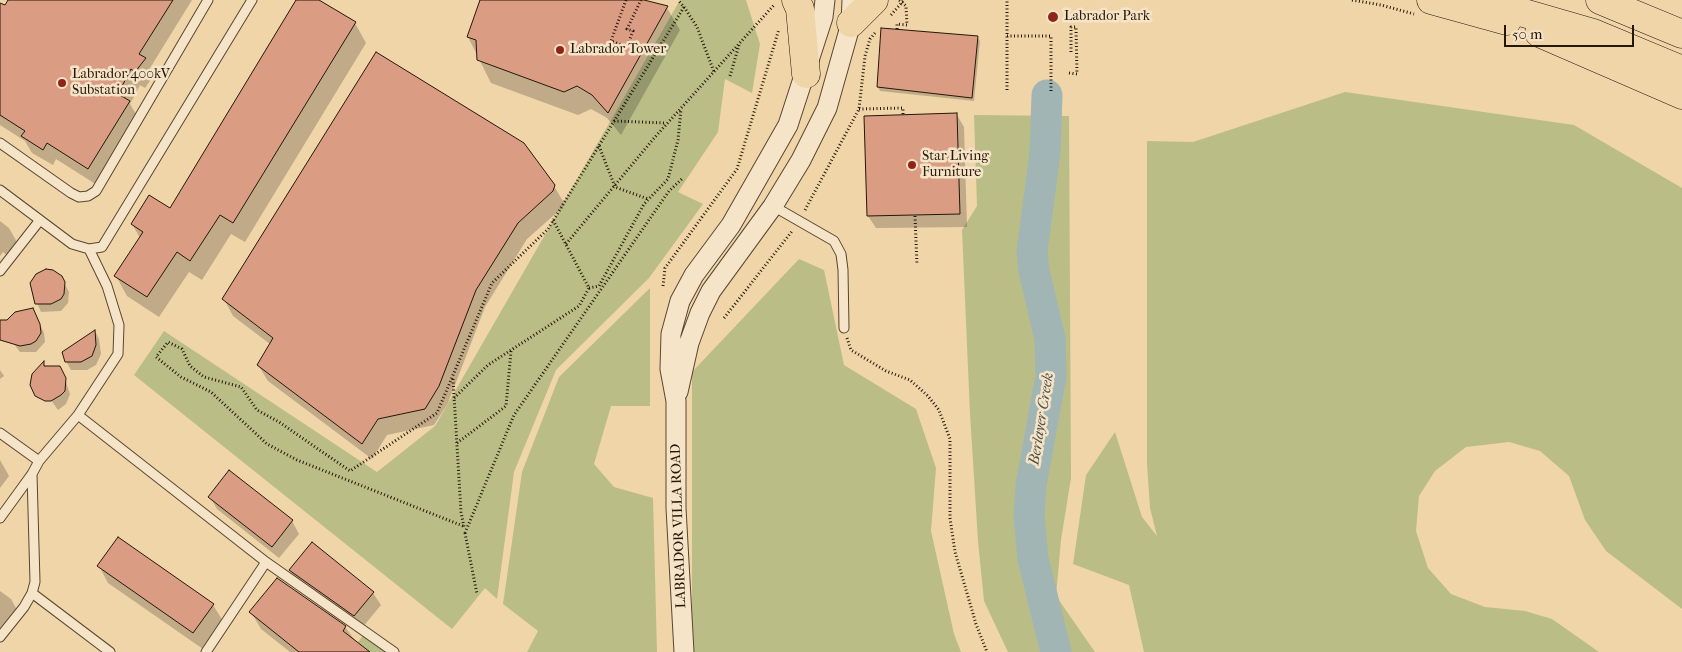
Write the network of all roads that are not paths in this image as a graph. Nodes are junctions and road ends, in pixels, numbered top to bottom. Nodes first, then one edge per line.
1 (208, 0) edge
2 (252, 0) edge
3 (825, 0) edge
4 (874, 0) edge
5 (1479, 0) edge
6 (1600, 0) edge
7 (1620, 0) edge
8 (782, 6) edge
9 (1425, 8) edge
10 (852, 11) edge
11 (1682, 20) edge
12 (1518, 24) junction
13 (1682, 34) edge
14 (1682, 70) edge
15 (806, 74) junction
16 (1682, 86) edge
17 (1682, 95) edge
18 (0, 143) edge
19 (0, 190) edge
20 (745, 203) junction
21 (771, 210) junction
22 (40, 220) junction
23 (89, 248) junction
24 (0, 271) edge
25 (844, 328) road end
26 (676, 401) junction
27 (78, 415) junction
28 (0, 433) edge
29 (39, 460) junction
30 (32, 474) junction
31 (0, 518) edge
32 (266, 562) junction
33 (32, 593) junction
34 (0, 637) edge
35 (110, 652) edge
36 (206, 652) edge
37 (394, 652) edge
38 (684, 652) edge

1 - 18 lane
2 - 23 lane
3 - 15 street, LABRADOR VILLA ROAD
4 - 10 main road
5 - 14 main road
6 - 13 main road
7 - 11 main road
8 - 15 main road
9 - 12 main road
10 - 21 street, LABRADOR VILLA ROAD
12 - 16 main road
12 - 17 main road
15 - 20 street, LABRADOR VILLA ROAD
19 - 22 lane
20 - 21 street
20 - 26 street, LABRADOR VILLA ROAD
21 - 25 lane
21 - 26 street, LABRADOR VILLA ROAD
22 - 23 lane
22 - 24 lane
23 - 27 lane
26 - 38 street, LABRADOR VILLA ROAD
27 - 29 lane
27 - 32 lane
28 - 29 lane
29 - 30 lane
30 - 31 lane
30 - 33 lane
32 - 36 lane
32 - 37 lane
33 - 34 lane
33 - 35 lane

